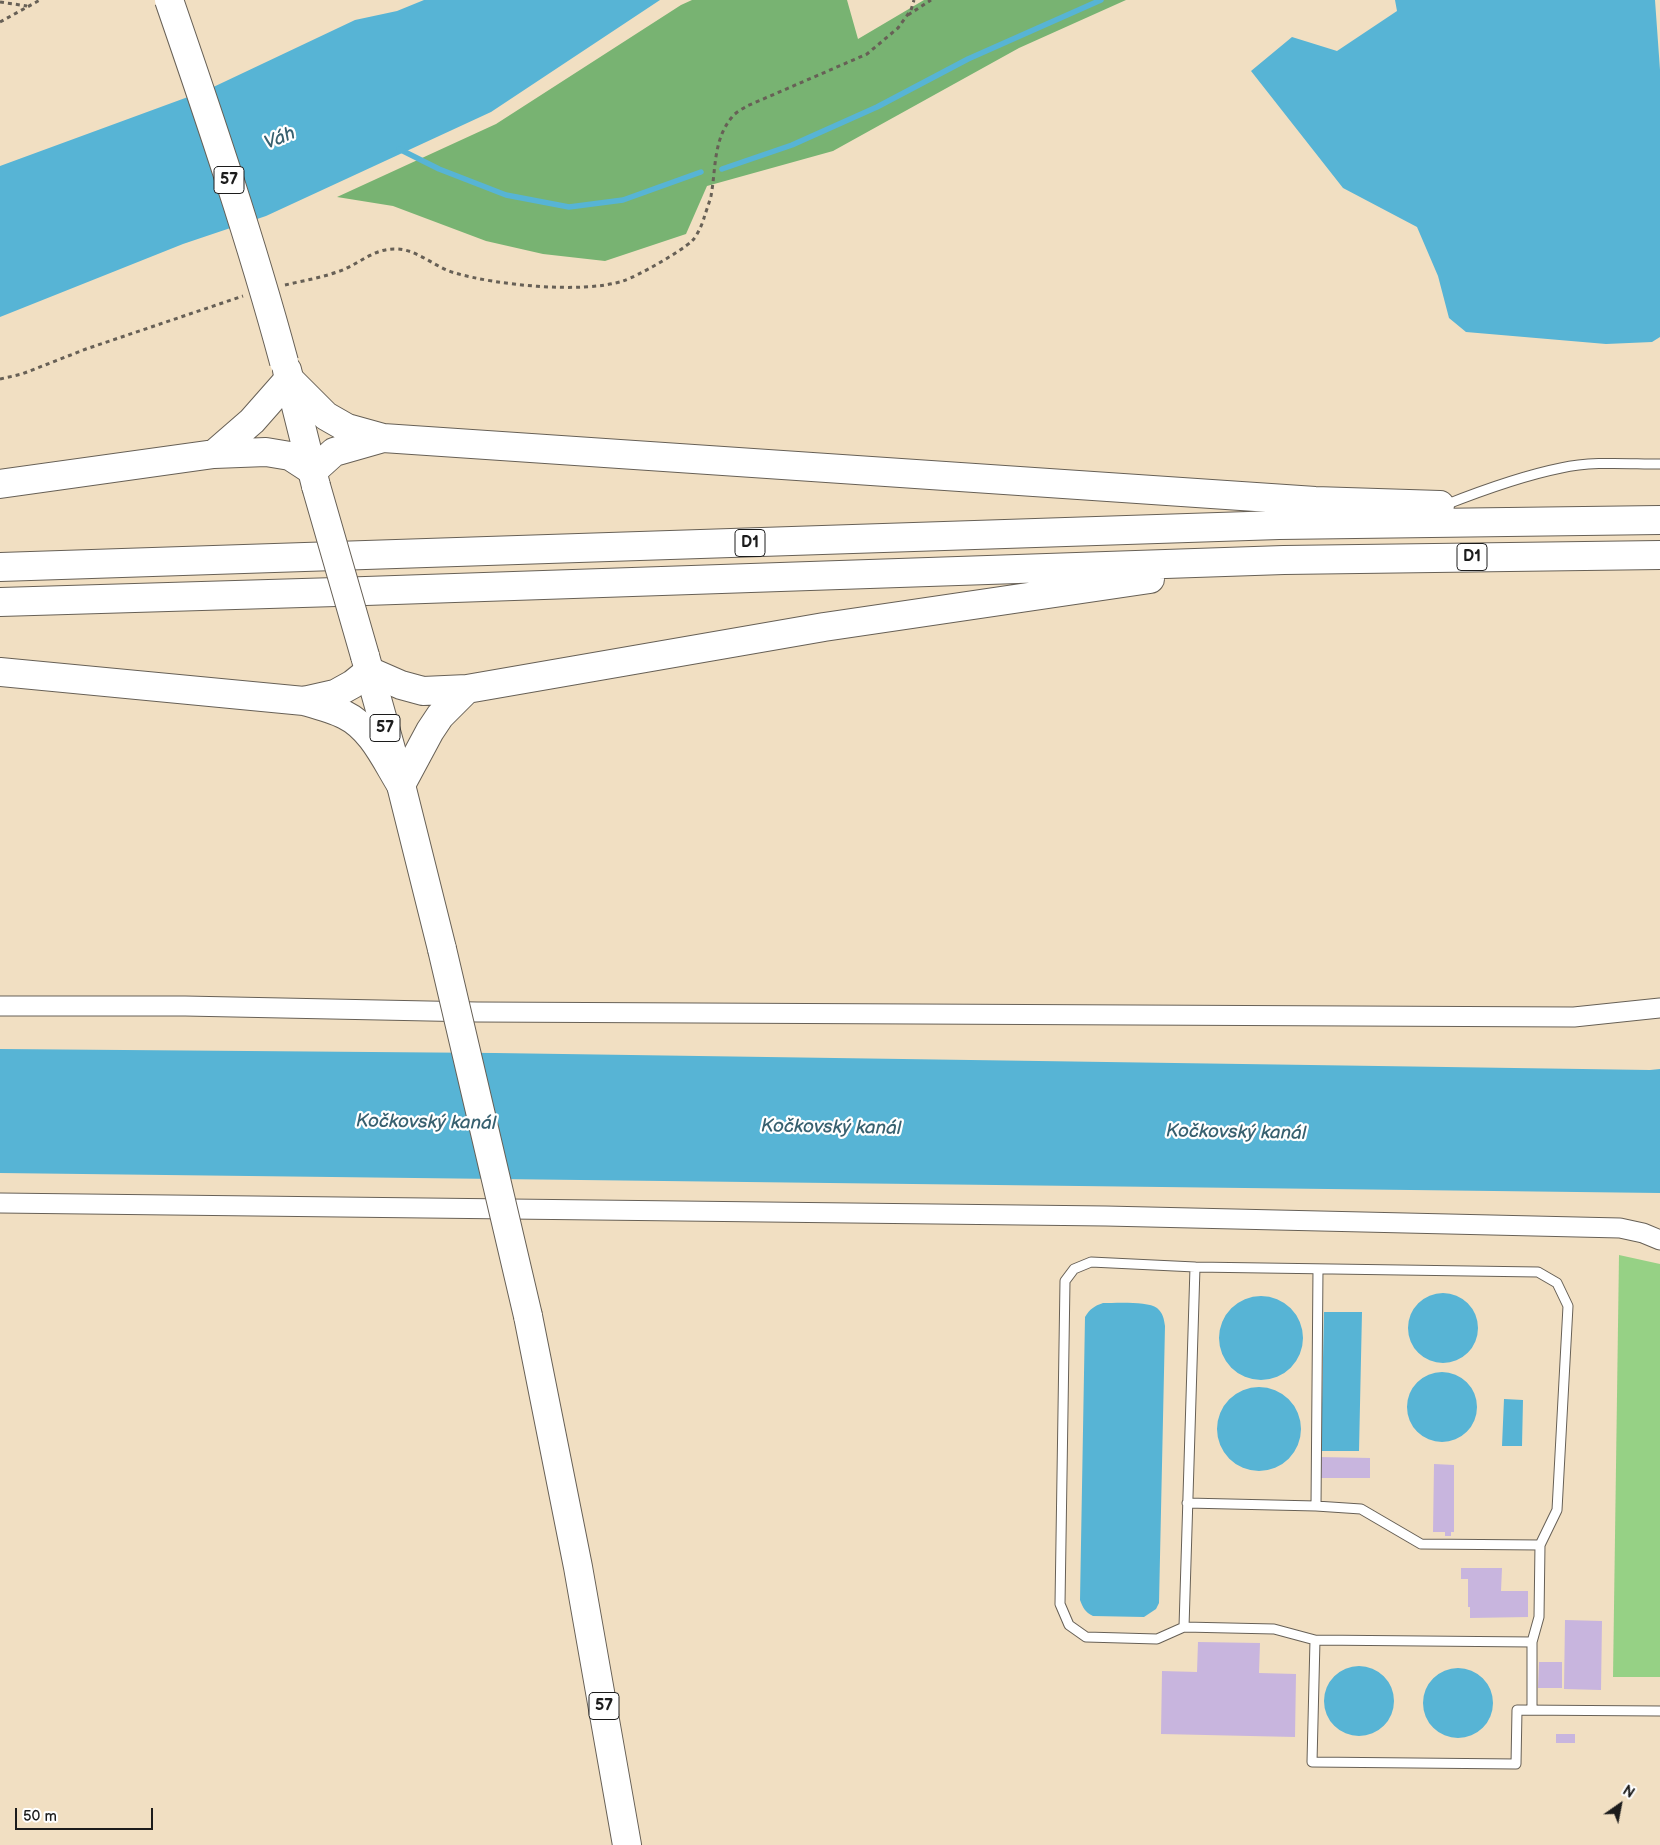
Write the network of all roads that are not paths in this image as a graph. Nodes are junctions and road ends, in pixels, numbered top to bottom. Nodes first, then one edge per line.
1 (169, 0) edge
2 (287, 370) junction
3 (383, 438) junction
4 (214, 454) junction
5 (1660, 464) edge
6 (315, 479) junction
7 (0, 484) edge
8 (1445, 505) junction
9 (1660, 520) edge
10 (1499, 521) junction
11 (1660, 555) edge
12 (1284, 560) junction
13 (0, 566) edge
14 (0, 602) edge
15 (367, 664) junction
16 (0, 672) edge
17 (467, 689) junction
18 (304, 701) junction
19 (401, 785) junction
20 (0, 1006) edge
21 (1660, 1008) edge
22 (0, 1203) edge
23 (1660, 1240) edge
24 (1195, 1267) junction
25 (1318, 1269) junction
26 (1187, 1503) junction
27 (1316, 1506) junction
28 (1540, 1544) junction
29 (1184, 1627) junction
30 (1315, 1640) junction
31 (1532, 1642) junction
32 (1532, 1710) junction
33 (1660, 1711) edge
34 (627, 1845) edge

1 - 2 main road, 57, bridge
2 - 3 main road
2 - 4 main road
2 - 6 main road, 57
3 - 6 main road
3 - 8 main road
4 - 6 main road
4 - 7 main road
5 - 8 lane
6 - 15 main road, 57, bridge
8 - 10 main road
9 - 10 main road, D1
10 - 13 main road, D1
11 - 12 main road, D1
12 - 14 main road, D1
12 - 17 main road
15 - 17 main road
15 - 18 main road
15 - 19 main road, 57
16 - 18 main road
17 - 19 main road
18 - 19 main road
19 - 34 main road, 57, bridge
20 - 21 street
22 - 23 street
24 - 25 lane
24 - 26 lane
24 - 29 lane
25 - 27 lane
25 - 28 lane
26 - 27 lane
26 - 29 lane
27 - 28 lane
28 - 31 lane
29 - 30 lane
30 - 31 lane
30 - 32 lane
31 - 32 lane
32 - 33 lane

